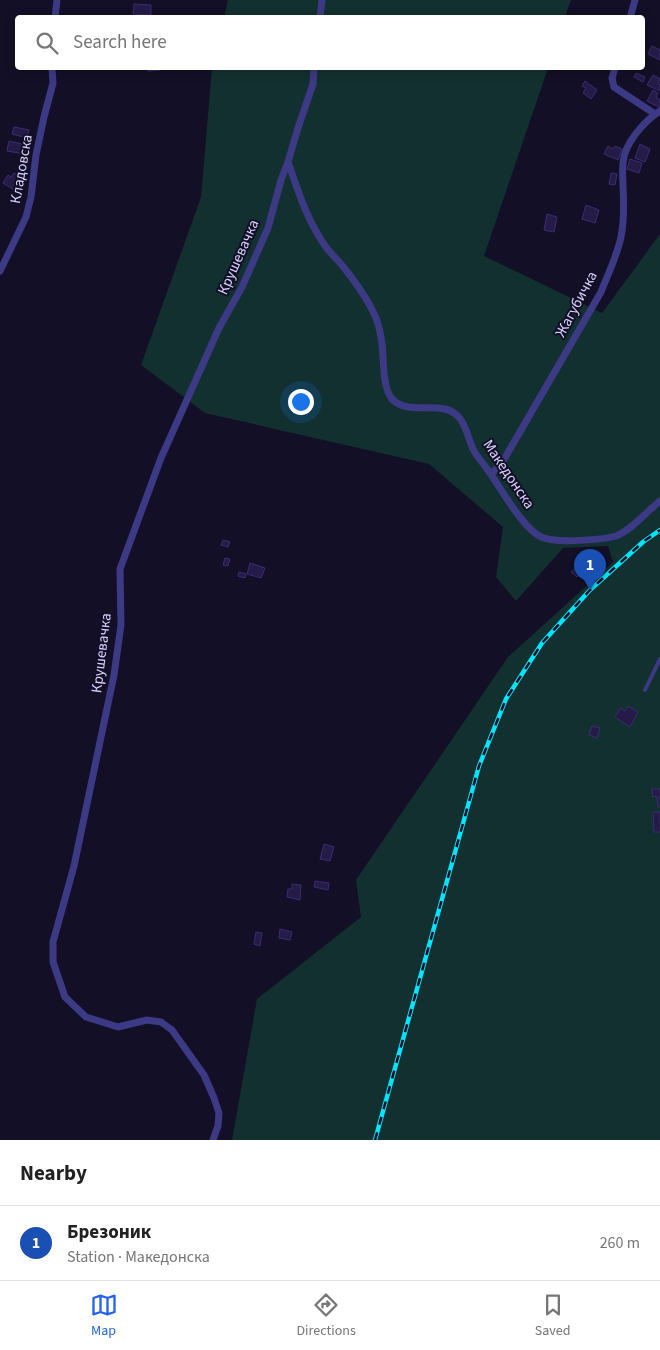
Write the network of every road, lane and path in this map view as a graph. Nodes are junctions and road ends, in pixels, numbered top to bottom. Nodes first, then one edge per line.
1 (57, 0) edge
2 (322, 0) edge
3 (635, 0) edge
4 (55, 15) edge
5 (320, 15) edge
6 (631, 15) edge
7 (52, 70) edge
8 (314, 70) edge
9 (614, 70) edge
10 (658, 113) edge
11 (288, 162) junction
12 (0, 271) edge
13 (491, 474) junction
14 (660, 501) edge
15 (660, 659) edge
16 (645, 690) dead end
17 (214, 1140) edge

1 - 4 street
2 - 5 street
3 - 6 street
7 - 12 street, Кладовска
8 - 11 street, Крушевачка
9 - 10 street
10 - 13 street, Жагубичка
11 - 13 street, Македонска
11 - 17 street, Крушевачка
13 - 14 street, Македонска
15 - 16 lane

